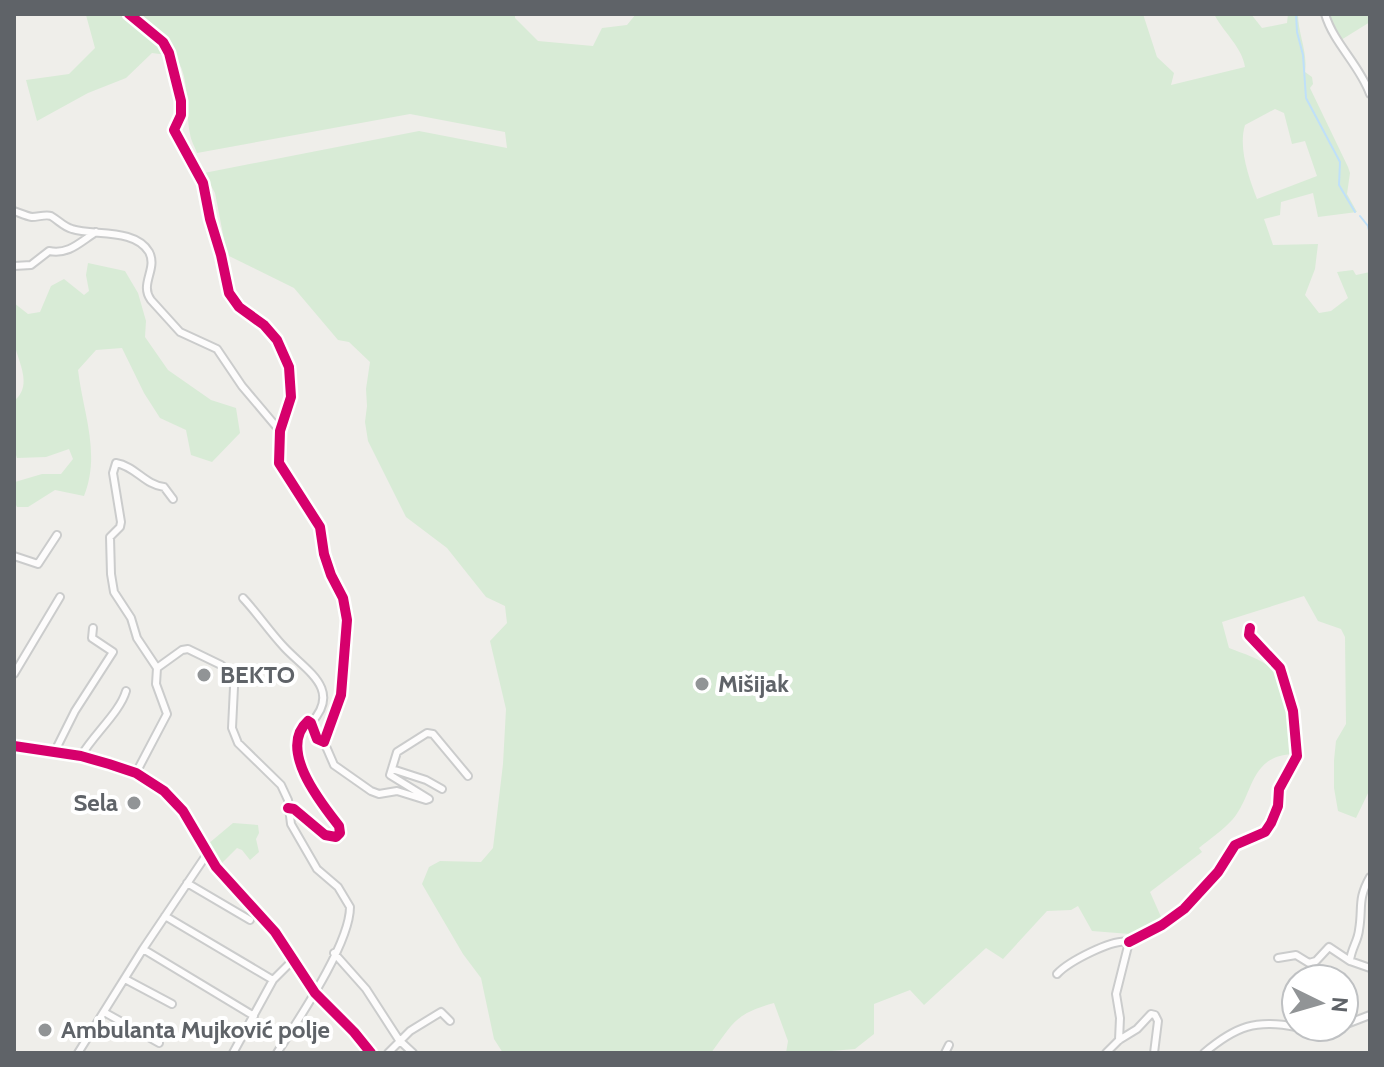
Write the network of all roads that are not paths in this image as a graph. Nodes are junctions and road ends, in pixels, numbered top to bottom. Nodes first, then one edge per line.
1 (129, 14) edge
2 (1325, 14) edge
3 (1370, 94) edge
4 (14, 211) edge
5 (96, 232) junction
6 (14, 266) edge
7 (280, 431) junction
8 (173, 499) dead end
9 (57, 535) dead end
10 (14, 556) edge
11 (60, 597) dead end
12 (243, 598) dead end
13 (93, 628) dead end
14 (1250, 628) dead end
15 (157, 668) junction
16 (14, 674) edge
17 (126, 691) dead end
18 (311, 723) junction
19 (324, 742) junction
20 (14, 746) edge
21 (54, 753) junction
22 (81, 756) junction
23 (392, 769) junction
24 (136, 773) junction
25 (468, 776) dead end
26 (442, 789) dead end
27 (288, 808) junction
28 (207, 854) junction
29 (1370, 877) edge
30 (187, 883) junction
31 (165, 916) junction
32 (250, 920) dead end
33 (1129, 942) junction
34 (143, 949) junction
35 (334, 953) junction
36 (1278, 958) dead end
37 (292, 961) junction
38 (1350, 961) junction
39 (1370, 968) edge
40 (1057, 974) dead end
41 (125, 979) junction
42 (273, 980) junction
43 (315, 993) junction
44 (172, 1004) dead end
45 (104, 1012) junction
46 (254, 1016) junction
47 (450, 1021) dead end
48 (1280, 1023) edge
49 (399, 1040) junction
50 (1119, 1040) junction
51 (159, 1043) dead end
52 (949, 1045) dead end
53 (78, 1053) edge
54 (233, 1053) edge
55 (277, 1053) edge
56 (371, 1053) edge
57 (388, 1053) edge
58 (413, 1053) edge
59 (945, 1053) edge
60 (1106, 1053) edge
61 (1154, 1053) edge
62 (1204, 1053) edge

1 - 7 street
2 - 3 street
4 - 5 street
5 - 6 street
5 - 7 street
7 - 19 street
8 - 15 street
9 - 10 street
11 - 16 street
12 - 18 street
13 - 21 street
14 - 33 street
15 - 24 street
15 - 27 street
17 - 22 street
18 - 19 street
18 - 27 street
19 - 23 street
20 - 21 main road
21 - 22 main road
22 - 24 main road
23 - 25 street
23 - 26 street
24 - 28 main road
27 - 35 street
28 - 30 street
28 - 37 main road
29 - 38 street
30 - 31 street
30 - 32 street
31 - 34 street
31 - 42 street
33 - 40 street
33 - 50 street
34 - 41 street
34 - 46 street
35 - 43 street
35 - 49 street
36 - 38 street
37 - 42 street
37 - 43 main road
38 - 39 street
41 - 44 street
41 - 45 street
42 - 46 street
43 - 55 street
43 - 56 main road
45 - 51 street
45 - 53 street
46 - 54 street
47 - 49 street
48 - 62 street
49 - 57 street
49 - 58 street
50 - 60 street
50 - 61 street
52 - 59 street

